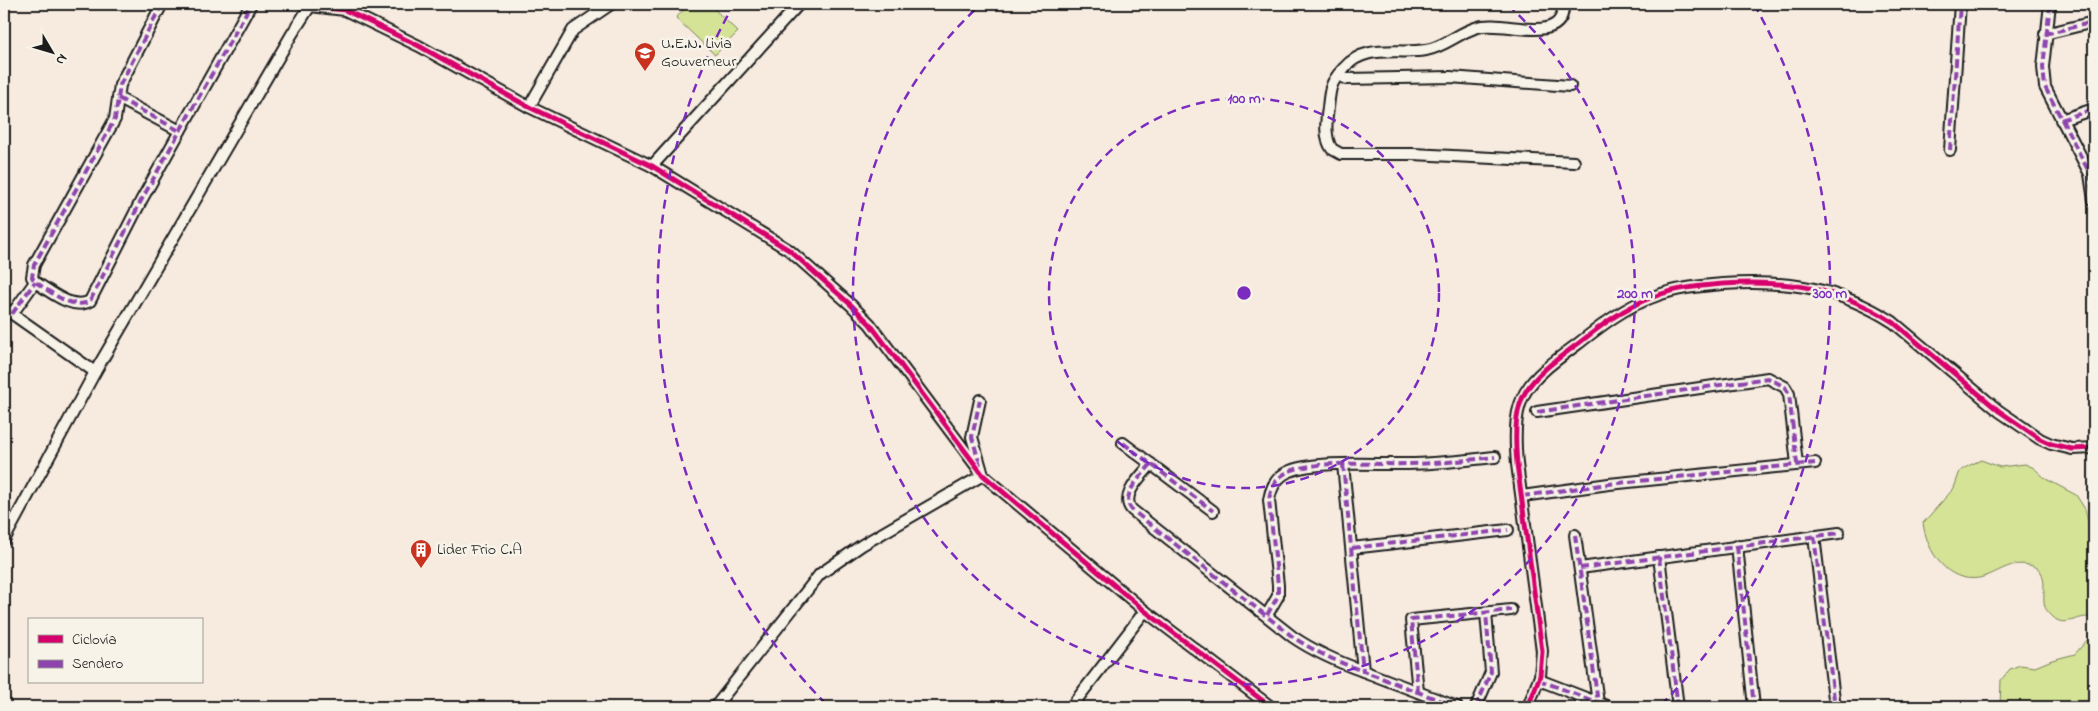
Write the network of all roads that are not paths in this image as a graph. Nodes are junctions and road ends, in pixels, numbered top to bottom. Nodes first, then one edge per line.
1 (162, 4) edge
2 (251, 4) edge
3 (611, 4) edge
4 (799, 4) edge
5 (1563, 4) edge
6 (1960, 4) edge
7 (2050, 4) edge
8 (309, 5) edge
9 (2094, 22) edge
10 (2045, 34) junction
11 (1338, 75) junction
12 (1570, 86) dead end
13 (118, 98) junction
14 (529, 107) junction
15 (2094, 109) edge
16 (2062, 120) junction
17 (180, 130) junction
18 (1950, 150) dead end
19 (1574, 162) dead end
20 (652, 166) junction
21 (2094, 197) edge
22 (36, 282) junction
23 (8, 311) edge
24 (96, 372) junction
25 (980, 400) dead end
26 (1537, 412) dead end
27 (1123, 443) dead end
28 (2094, 448) edge
29 (1495, 457) dead end
30 (1815, 463) dead end
31 (1151, 464) junction
32 (1343, 464) junction
33 (1797, 464) junction
34 (983, 475) junction
35 (1522, 496) junction
36 (1213, 511) dead end
37 (1508, 530) dead end
38 (1839, 532) dead end
39 (1575, 535) dead end
40 (1814, 536) junction
41 (4, 540) edge
42 (1737, 546) junction
43 (1352, 548) junction
44 (1659, 557) junction
45 (1580, 568) junction
46 (1511, 610) dead end
47 (1146, 611) junction
48 (1486, 614) junction
49 (1267, 616) junction
50 (1364, 671) junction
51 (1538, 680) junction
52 (1418, 692) junction
53 (1598, 703) junction
54 (715, 707) edge
55 (1071, 707) edge
56 (1271, 707) edge
57 (1457, 707) edge
58 (1476, 707) edge
59 (1528, 707) edge
60 (1609, 707) edge
61 (1678, 707) edge
62 (1754, 707) edge
63 (1835, 707) edge

1 - 13 street
2 - 17 street
3 - 14 street
4 - 20 street
5 - 11 street
6 - 18 street
7 - 10 street
8 - 14 street
8 - 24 street
9 - 10 street
10 - 16 street
11 - 12 street
11 - 19 street
13 - 17 street
13 - 22 street
14 - 20 street
15 - 16 street
16 - 21 street
17 - 22 street
20 - 34 street
22 - 23 street
23 - 24 street
24 - 41 street
25 - 34 street
26 - 33 street
27 - 31 street
28 - 35 street
29 - 32 street
30 - 33 street
31 - 36 street
31 - 49 street
32 - 43 street
32 - 49 street
33 - 35 street
34 - 47 street
34 - 54 street
35 - 51 street
37 - 43 street
38 - 40 street
39 - 45 street
40 - 42 street
40 - 63 street
42 - 44 street
42 - 62 street
43 - 50 street
44 - 45 street
44 - 61 street
45 - 53 street
46 - 48 street
47 - 55 street
47 - 56 street
48 - 52 street
48 - 58 street
49 - 50 street
50 - 52 street
51 - 53 street
51 - 59 street
52 - 57 street
53 - 60 street

